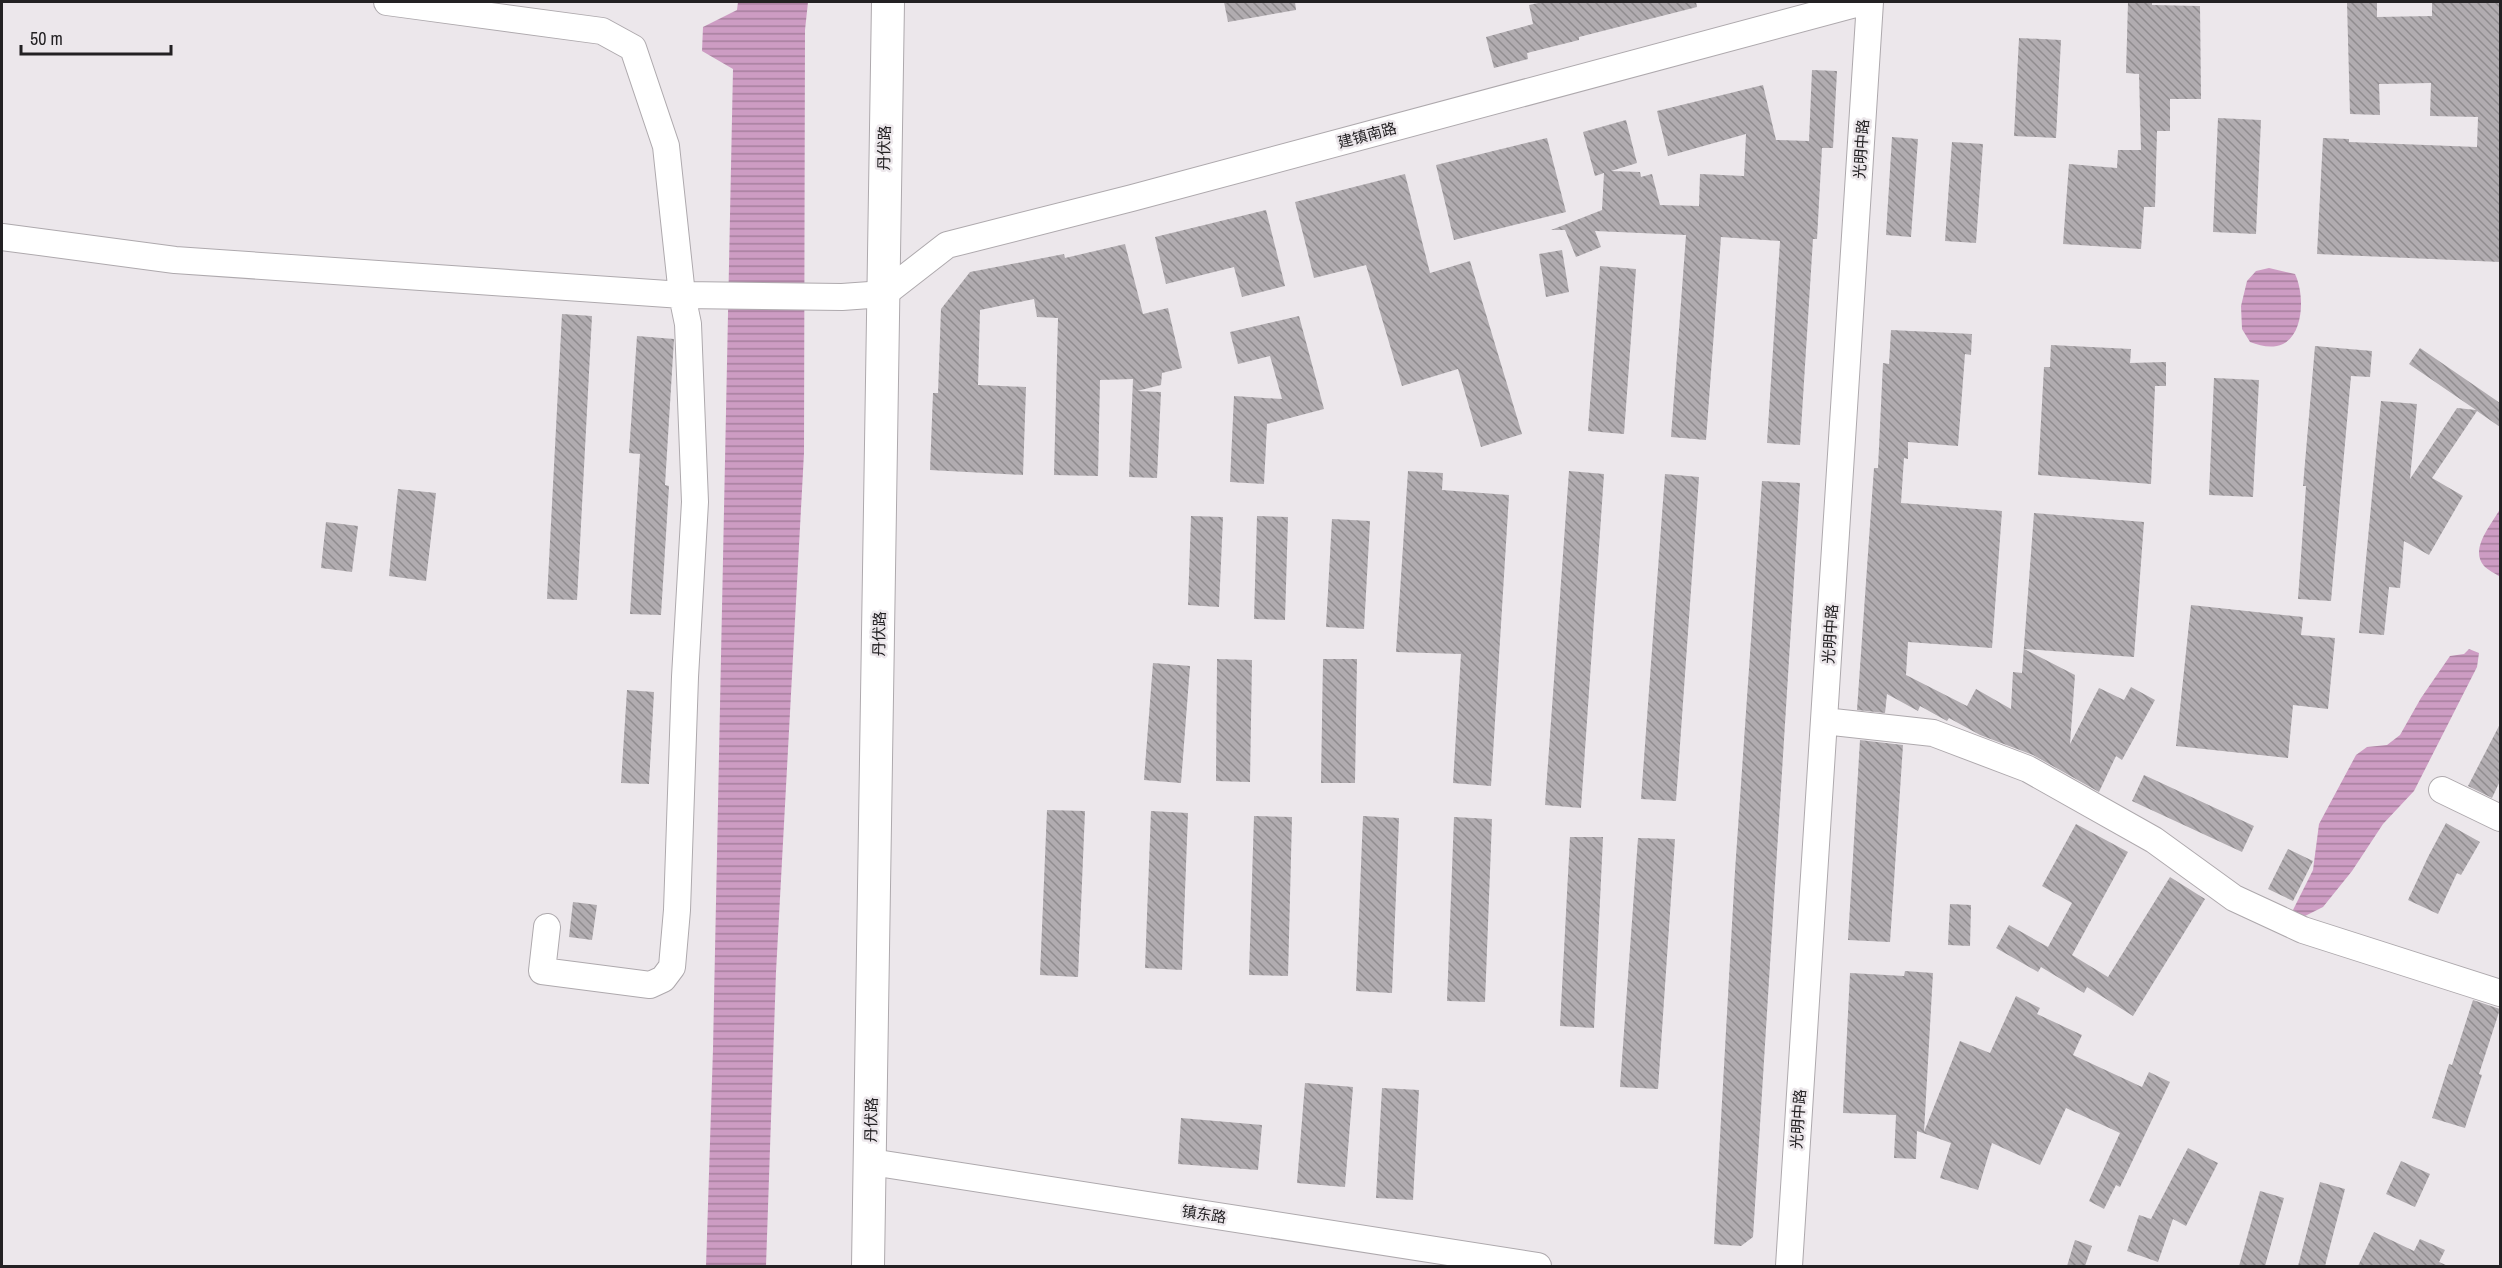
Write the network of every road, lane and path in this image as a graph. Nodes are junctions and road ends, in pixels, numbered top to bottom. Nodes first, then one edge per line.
1 (387, 2) edge
2 (888, 2) edge
3 (1863, 2) edge
4 (1870, 2) edge
5 (2, 237) edge
6 (884, 294) junction
7 (693, 296) junction
8 (1824, 721) junction
9 (2442, 790) dead end
10 (2500, 818) edge
11 (547, 927) dead end
12 (2500, 993) edge
13 (871, 1162) junction
14 (868, 1266) edge
15 (1538, 1266) edge
16 (1789, 1266) edge

1 - 7 street
2 - 6 main road, 丹伏路
3 - 6 street, 建镇南路
4 - 8 street, 光明中路
5 - 7 street
6 - 7 street
6 - 13 main road, 丹伏路
7 - 11 street
8 - 12 street
8 - 16 street, 光明中路
9 - 10 street
13 - 14 main road, 丹伏路
13 - 15 street, 镇东路

